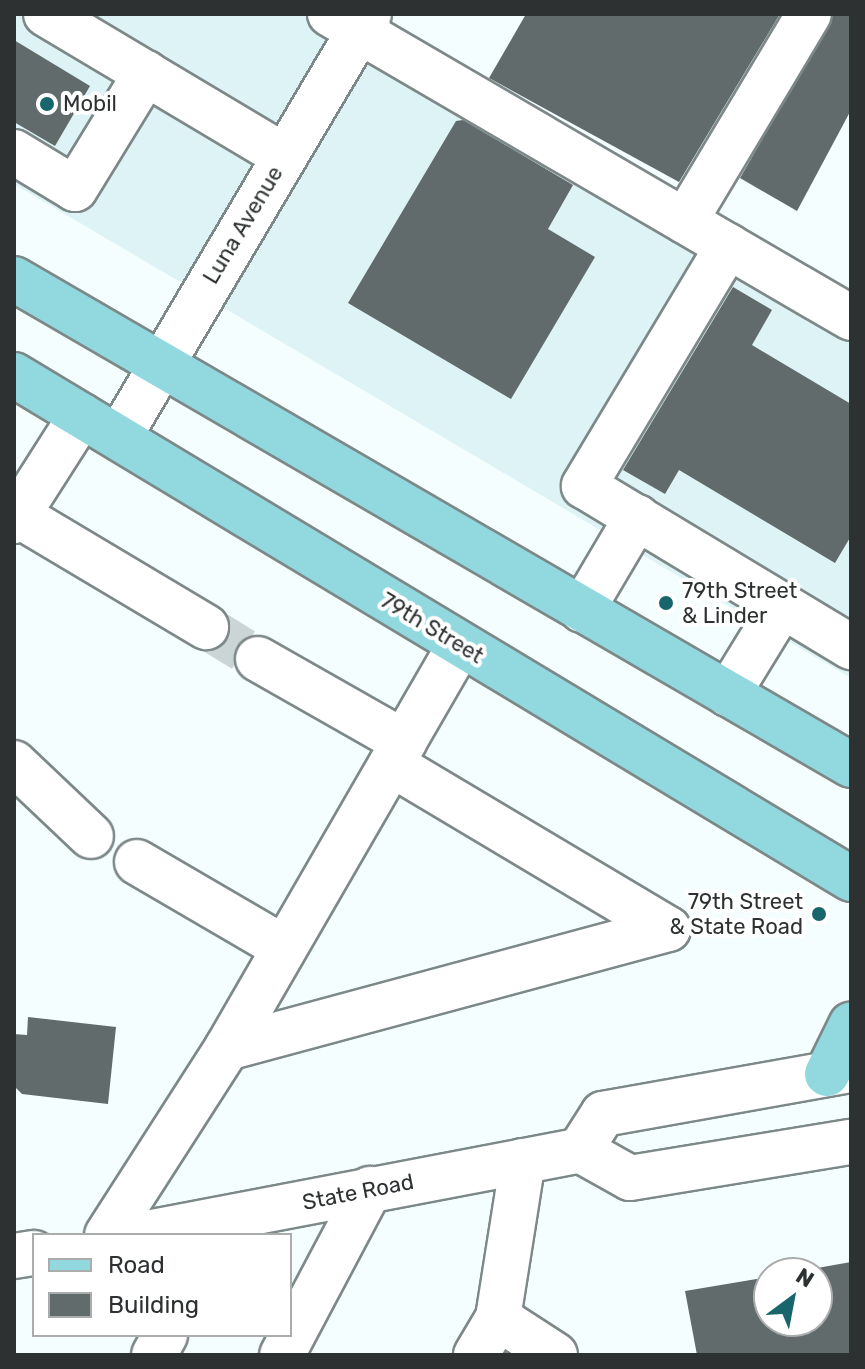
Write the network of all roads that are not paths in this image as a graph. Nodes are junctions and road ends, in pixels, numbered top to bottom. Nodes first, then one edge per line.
1 (46, 14) edge
2 (809, 14) edge
3 (353, 20) edge
4 (146, 73) junction
5 (284, 156) junction
6 (20, 169) edge
7 (685, 221) junction
8 (728, 246) junction
9 (14, 279) edge
10 (851, 318) edge
11 (160, 365) junction
12 (14, 375) edge
13 (81, 416) junction
14 (119, 437) junction
15 (637, 517) junction
16 (16, 518) edge
17 (782, 606) junction
18 (582, 610) junction
19 (206, 627) tunnel mouth
20 (460, 645) junction
21 (851, 647) edge
22 (258, 659) tunnel mouth
23 (728, 694) junction
24 (846, 752) edge
25 (397, 753) junction
26 (14, 763) edge
27 (91, 836) dead end
28 (137, 862) dead end
29 (849, 884) edge
30 (284, 948) junction
31 (851, 1025) edge
32 (227, 1048) junction
33 (839, 1072) edge
34 (851, 1142) edge
35 (580, 1150) junction
36 (523, 1161) junction
37 (370, 1189) junction
38 (223, 1227) edge
39 (108, 1233) edge
40 (158, 1233) edge
41 (498, 1318) junction
42 (292, 1336) edge
43 (164, 1337) edge
44 (292, 1337) edge
45 (154, 1355) edge
46 (282, 1355) edge
47 (476, 1355) edge
48 (555, 1355) edge

1 - 4 street
2 - 7 street
3 - 5 street, Luna Avenue
3 - 7 street
4 - 5 street
4 - 6 street
5 - 11 street, Luna Avenue
7 - 8 street
8 - 10 street
8 - 15 street
9 - 11 main road
11 - 14 street, Luna Avenue
11 - 18 main road
12 - 13 main road, 79th Street
13 - 14 main road, 79th Street
13 - 16 street
14 - 20 main road, 79th Street
15 - 17 street
15 - 18 street
16 - 19 street
17 - 21 street
17 - 23 street
18 - 23 main road
20 - 25 street
20 - 29 main road, 79th Street
22 - 25 street
23 - 24 main road
25 - 30 street
25 - 32 street
26 - 27 street
28 - 30 street
30 - 32 street
31 - 33 main road
32 - 39 street
33 - 35 street
34 - 35 street
35 - 36 street, State Road
36 - 37 street, State Road
36 - 41 street
37 - 38 street, State Road
37 - 42 street
38 - 40 street, State Road
41 - 47 street
41 - 48 street
43 - 45 street
44 - 46 street

